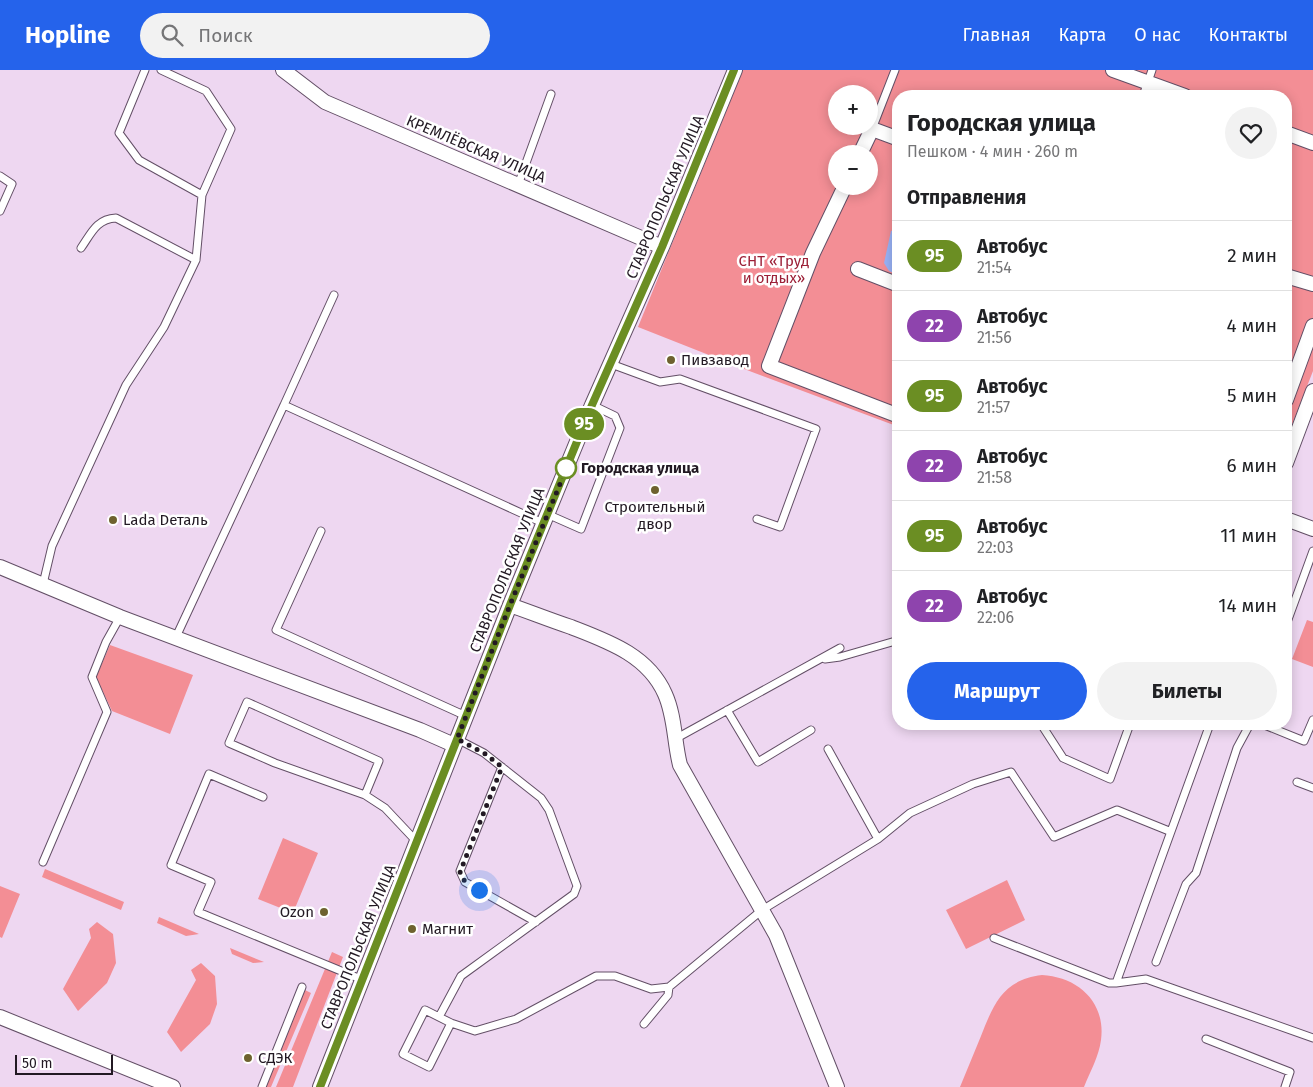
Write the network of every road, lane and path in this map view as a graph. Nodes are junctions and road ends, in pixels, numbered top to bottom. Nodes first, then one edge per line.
1 (145, 70) edge
2 (160, 70) edge
3 (283, 70) edge
4 (734, 70) edge
5 (895, 70) edge
6 (1113, 70) edge
7 (1150, 76) edge
8 (1145, 90) edge
9 (1174, 90) edge
10 (551, 94) dead end
11 (878, 114) edge
12 (878, 131) edge
13 (1292, 135) edge
14 (892, 136) edge
15 (1313, 143) edge
16 (0, 176) edge
17 (518, 185) junction
18 (202, 195) junction
19 (841, 195) edge
20 (0, 211) edge
21 (662, 247) junction
22 (82, 248) dead end
23 (196, 260) junction
24 (858, 270) dead end
25 (1292, 278) edge
26 (892, 282) edge
27 (1313, 284) edge
28 (334, 296) dead end
29 (1313, 326) edge
30 (611, 364) junction
31 (1292, 384) edge
32 (1313, 391) edge
33 (284, 405) junction
34 (592, 405) junction
35 (892, 413) edge
36 (1292, 447) edge
37 (545, 518) junction
38 (757, 519) dead end
39 (1292, 521) edge
40 (1313, 528) edge
41 (321, 531) dead end
42 (1313, 551) edge
43 (0, 567) edge
44 (43, 584) junction
45 (510, 605) junction
46 (1292, 609) edge
47 (120, 617) junction
48 (176, 637) junction
49 (892, 642) edge
50 (840, 648) dead end
51 (822, 659) junction
52 (727, 710) junction
53 (466, 716) junction
54 (1313, 720) edge
55 (811, 730) dead end
56 (1045, 730) edge
57 (1128, 730) edge
58 (1208, 730) edge
59 (1247, 730) edge
60 (1277, 730) edge
61 (675, 739) junction
62 (455, 742) junction
63 (828, 749) dead end
64 (502, 767) junction
65 (1297, 782) dead end
66 (1313, 788) edge
67 (364, 795) junction
68 (263, 797) dead end
69 (1170, 831) junction
70 (878, 839) junction
71 (417, 842) junction
72 (43, 862) dead end
73 (762, 910) junction
74 (536, 922) junction
75 (994, 938) dead end
76 (1156, 962) dead end
77 (363, 980) junction
78 (1116, 982) junction
79 (302, 987) dead end
80 (669, 987) junction
81 (0, 1017) edge
82 (439, 1017) junction
83 (451, 1023) junction
84 (644, 1024) dead end
85 (1313, 1038) edge
86 (1206, 1039) dead end
87 (174, 1087) edge
88 (262, 1087) edge
89 (320, 1087) edge
90 (837, 1087) edge
91 (1285, 1087) edge

1 - 18 lane
2 - 18 lane
3 - 17 street, КРЕМЛЁВСКАЯ УЛИЦА
4 - 21 street, СТАВРОПОЛЬСКАЯ УЛИЦА
5 - 11 lane
6 - 7 street
7 - 8 lane
7 - 9 street
10 - 17 lane
12 - 14 street
13 - 15 street
16 - 20 lane
17 - 21 street, КРЕМЛЁВСКАЯ УЛИЦА
18 - 23 lane
19 - 35 street
21 - 30 street, СТАВРОПОЛЬСКАЯ УЛИЦА
22 - 23 lane
23 - 44 lane
24 - 26 street
25 - 27 street
28 - 33 lane
29 - 31 street
30 - 34 street, СТАВРОПОЛЬСКАЯ УЛИЦА
30 - 38 lane
32 - 36 street
33 - 37 lane
33 - 48 lane
34 - 37 street, СТАВРОПОЛЬСКАЯ УЛИЦА
34 - 37 lane
37 - 45 street, СТАВРОПОЛЬСКАЯ УЛИЦА
39 - 40 street
41 - 53 lane
42 - 46 lane
43 - 44 street
44 - 47 street
45 - 53 street, СТАВРОПОЛЬСКАЯ УЛИЦА
45 - 61 street
47 - 48 street
47 - 72 lane
48 - 62 street
49 - 51 lane
50 - 51 lane
51 - 52 lane
52 - 55 lane
52 - 61 lane
53 - 62 street, СТАВРОПОЛЬСКАЯ УЛИЦА
54 - 60 lane
56 - 57 lane
58 - 69 lane
59 - 76 lane
61 - 73 street
62 - 64 lane
62 - 71 street, СТАВРОПОЛЬСКАЯ УЛИЦА
63 - 70 lane
64 - 74 lane
64 - 74 lane
65 - 66 lane
67 - 67 lane
67 - 71 lane
68 - 77 lane
69 - 70 lane
69 - 78 lane
70 - 73 lane
71 - 77 street, СТАВРОПОЛЬСКАЯ УЛИЦА
73 - 80 lane
73 - 90 street
74 - 82 lane
75 - 78 lane
77 - 89 street, СТАВРОПОЛЬСКАЯ УЛИЦА
78 - 85 lane
79 - 88 lane
80 - 83 lane
80 - 84 lane
81 - 87 street
82 - 83 lane
82 - 83 lane
86 - 91 lane

